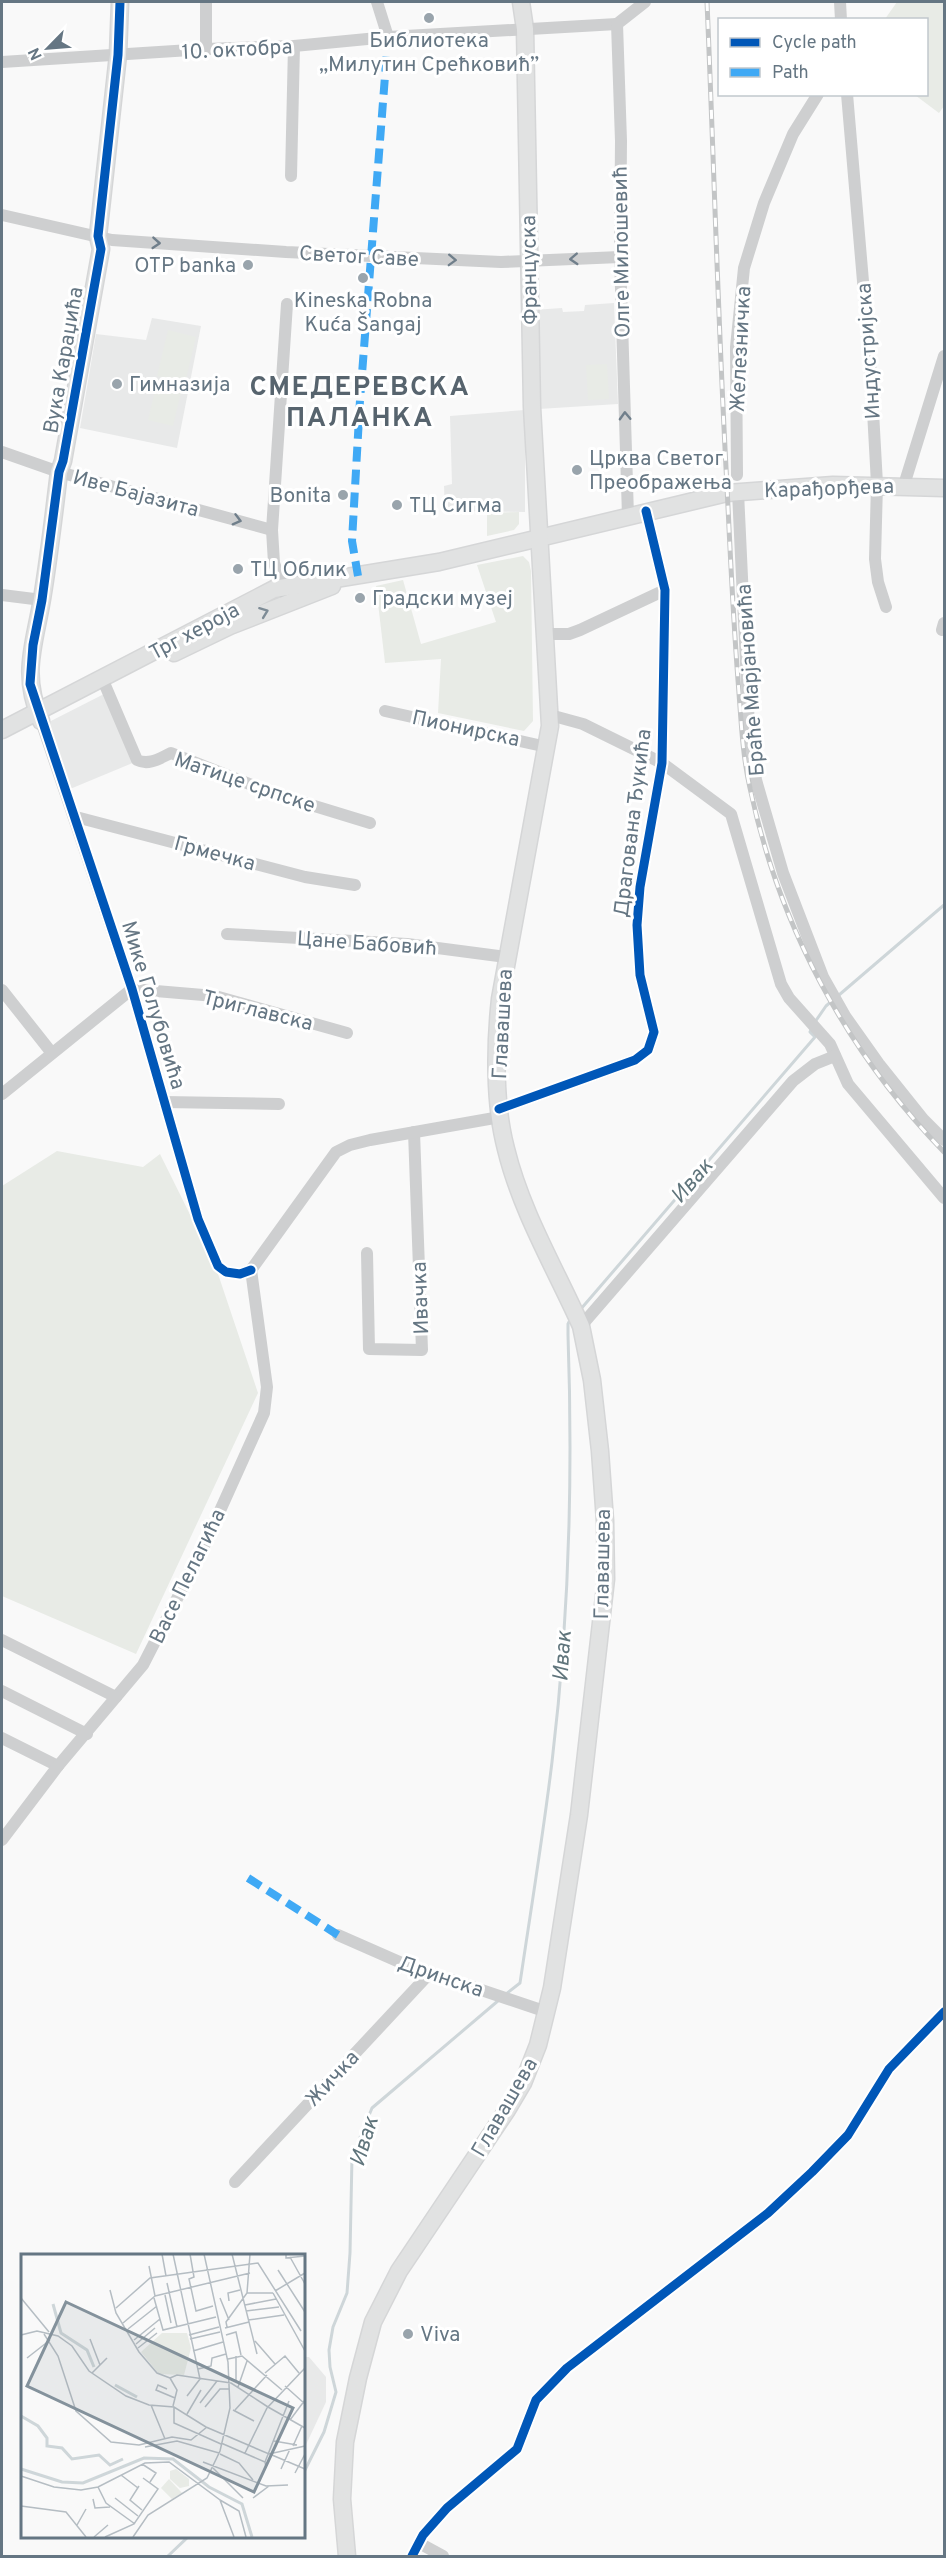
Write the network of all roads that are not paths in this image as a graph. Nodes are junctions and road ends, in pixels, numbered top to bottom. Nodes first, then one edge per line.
1 (120, 2) edge
2 (206, 2) edge
3 (377, 2) edge
4 (521, 2) edge
5 (645, 2) edge
6 (840, 2) edge
7 (841, 18) edge
8 (616, 24) junction
9 (525, 29) junction
10 (388, 37) junction
11 (294, 46) junction
12 (206, 49) junction
13 (118, 56) junction
14 (2, 62) edge
15 (817, 96) edge
16 (847, 96) edge
17 (291, 176) dead end
18 (2, 214) edge
19 (98, 236) junction
20 (620, 257) junction
21 (529, 261) junction
22 (286, 304) dead end
23 (945, 357) edge
24 (2, 452) edge
25 (59, 472) junction
26 (737, 483) junction
27 (877, 484) junction
28 (904, 485) junction
29 (945, 488) edge
30 (646, 512) junction
31 (628, 516) junction
32 (272, 530) junction
33 (539, 539) junction
34 (358, 576) junction
35 (281, 587) junction
36 (665, 590) junction
37 (2, 595) edge
38 (42, 600) junction
39 (289, 603) junction
40 (886, 607) dead end
41 (543, 634) junction
42 (104, 683) junction
43 (385, 711) dead end
44 (550, 715) junction
45 (39, 717) junction
46 (2, 730) edge
47 (2, 739) edge
48 (547, 747) junction
49 (662, 763) junction
50 (76, 817) junction
51 (370, 823) dead end
52 (354, 885) dead end
53 (227, 934) dead end
54 (506, 957) junction
55 (132, 989) junction
56 (2, 990) edge
57 (347, 1033) dead end
58 (51, 1052) junction
59 (835, 1056) junction
60 (2, 1094) edge
61 (164, 1102) junction
62 (279, 1104) dead end
63 (499, 1113) junction
64 (414, 1132) junction
65 (945, 1140) edge
66 (945, 1198) edge
67 (367, 1253) dead end
68 (251, 1270) junction
69 (579, 1323) junction
70 (2, 1640) edge
71 (2, 1691) edge
72 (116, 1698) junction
73 (87, 1734) junction
74 (2, 1738) edge
75 (58, 1766) junction
76 (2, 1840) edge
77 (338, 1935) dead end
78 (430, 1973) junction
79 (547, 2012) junction
80 (945, 2012) edge
81 (235, 2182) dead end
82 (419, 2543) junction
83 (347, 2556) edge
84 (412, 2556) edge
85 (443, 2556) edge

1 - 13 main road, Вука Караџића
2 - 12 street
3 - 10 street
4 - 9 main road, Француска
5 - 8 street
6 - 7 street
8 - 9 street, 10. октобра
8 - 20 street, Олге Милошевић
9 - 10 street, 10. октобра
9 - 21 main road, Француска
10 - 11 street, 10. октобра
11 - 12 street, 10. октобра
11 - 17 street
12 - 13 street, 10. октобра
13 - 14 street, 10. октобра
13 - 19 main road, Вука Караџића
15 - 26 street, Железничка
16 - 27 street, Индустријска
18 - 19 street, Светог Саве
19 -> 21 street, Светог Саве
19 - 25 main road, Вука Караџића
20 -> 21 street, Светог Саве
31 -> 20 street, Олге Милошевић
21 - 33 main road, Француска
22 - 32 street
23 - 28 street
24 - 25 street, Иве Бајазита
25 -> 32 street, Иве Бајазита
25 - 38 main road, Вука Караџића
26 - 27 main road, Карађорђева
26 - 30 main road, Карађорђева
26 - 65 street, Браће Марјановића
27 - 28 main road, Карађорђева
27 - 40 street, Индустријска
28 - 29 main road, Карађорђева
30 - 31 main road, Карађорђева
30 - 36 street, Драгована Ђукића
31 - 33 main road, Карађорђева
32 - 35 street
33 - 34 main road, Трг хероја
33 - 41 main road, Главашева
34 - 35 main road, Трг хероја
34 - 39 main road, Трг хероја
35 - 39 street
35 - 42 main road, Трг хероја
36 - 41 street
36 - 49 street, Драгована Ђукића
37 - 38 street
38 - 45 main road, Вука Караџића
42 -> 39 main road, Трг хероја
41 - 44 main road, Главашева
42 - 45 main road, Трг хероја
42 - 51 street, Матице српске
43 - 48 street, Пионирска
44 - 48 main road, Главашева
44 - 49 street
45 - 46 main road
45 - 47 main road
45 - 50 street, Мике Голубовића
48 - 54 main road, Главашева
49 - 59 street
49 - 63 street, Драгована Ђукића
50 - 52 street, Грмечка
50 - 55 street, Мике Голубовића
53 - 54 street, Цане Бабовић
54 - 63 main road, Главашева
55 - 57 street, Триглавска
55 - 58 street
55 - 61 street, Мике Голубовића
56 - 58 street
58 - 60 street
59 - 66 street
59 - 69 street
61 - 62 street
61 - 68 street, Мике Голубовића
63 - 64 street, Драгована Ђукића
63 - 69 main road, Главашева
64 - 67 street, Ивачка
64 - 68 street, Драгована Ђукића
68 - 72 street, Васе Пелагића
69 - 79 main road, Главашева
70 - 72 street
71 - 73 street
72 - 73 street, Васе Пелагића
73 - 75 street, Васе Пелагића
74 - 75 street
75 - 76 street, Васе Пелагића
77 - 78 street, Дринска
78 - 79 street, Дринска
78 - 81 street, Жичка
79 - 83 main road, Главашева
80 - 82 street
82 - 84 street
82 - 85 street

